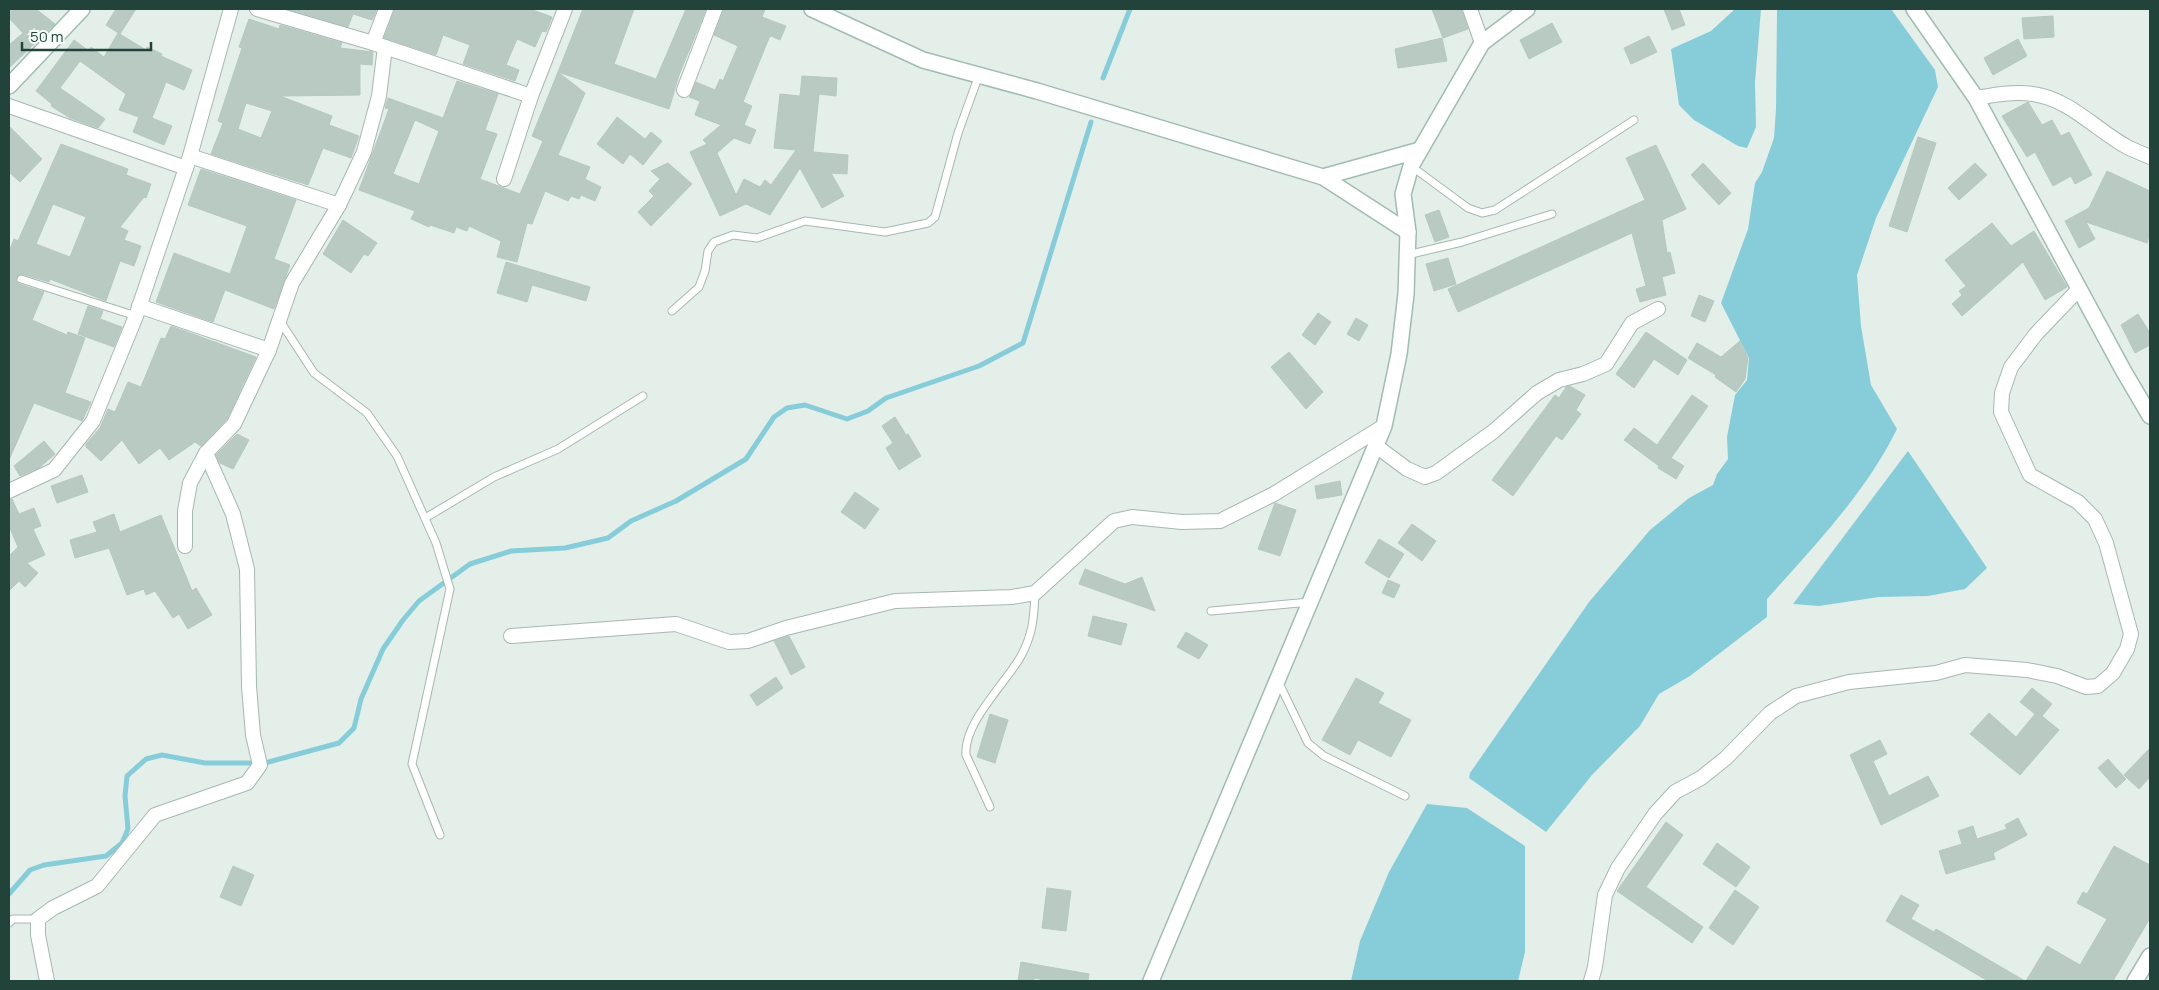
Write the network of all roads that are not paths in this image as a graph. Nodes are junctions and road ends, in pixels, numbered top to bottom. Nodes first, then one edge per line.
1 (82, 9) edge
2 (232, 9) edge
3 (257, 9) edge
4 (386, 9) edge
5 (565, 9) edge
6 (715, 9) edge
7 (812, 9) edge
8 (1470, 9) edge
9 (1527, 9) edge
10 (1914, 9) edge
11 (1482, 43) junction
12 (379, 45) junction
13 (979, 75) junction
14 (9, 86) edge
15 (684, 90) dead end
16 (531, 96) junction
17 (1976, 98) junction
18 (9, 106) edge
19 (1634, 120) dead end
20 (1420, 150) junction
21 (2150, 157) edge
22 (188, 162) junction
23 (1411, 166) junction
24 (1323, 177) junction
25 (504, 179) dead end
26 (339, 205) junction
27 (1552, 214) dead end
28 (1408, 232) junction
29 (1407, 255) junction
30 (21, 279) dead end
31 (2079, 289) junction
32 (1658, 309) dead end
33 (138, 311) junction
34 (672, 311) dead end
35 (278, 319) junction
36 (268, 350) junction
37 (643, 396) dead end
38 (2150, 416) edge
39 (1384, 426) junction
40 (1376, 446) junction
41 (206, 453) junction
42 (9, 491) edge
43 (427, 518) junction
44 (185, 546) dead end
45 (1034, 593) junction
46 (1310, 602) junction
47 (1211, 611) dead end
48 (512, 636) dead end
49 (1277, 680) junction
50 (1405, 796) dead end
51 (990, 807) dead end
52 (440, 835) dead end
53 (38, 919) junction
54 (9, 923) edge
55 (2150, 956) edge
56 (47, 981) edge
57 (1151, 981) edge
58 (1591, 981) edge
59 (2135, 981) edge

1 - 14 main road
2 - 22 street
3 - 12 street
4 - 12 street
5 - 16 street
6 - 15 street
7 - 13 main road
8 - 11 street
9 - 11 main road
10 - 17 main road
11 - 20 main road
12 - 16 street
12 - 26 street
13 - 24 main road
13 - 34 lane
16 - 25 street
17 - 21 street
17 - 31 main road
18 - 22 street
19 - 23 lane
20 - 23 main road
20 - 24 main road
22 - 26 street
22 - 33 street
23 - 28 main road
24 - 28 main road
26 - 35 street
27 - 29 lane
28 - 29 main road
29 - 39 main road
30 - 33 lane
31 - 38 main road
31 - 58 street
32 - 40 street
33 - 36 street
33 - 42 street
35 - 36 street
35 - 43 lane
36 - 41 street
37 - 43 lane
39 - 40 main road
39 - 45 street
40 - 46 main road
41 - 44 street
41 - 53 street
43 - 52 lane
45 - 48 street
45 - 51 lane
46 - 47 lane
46 - 49 main road
49 - 50 lane
49 - 57 main road
53 - 54 lane
53 - 56 street
55 - 59 main road

